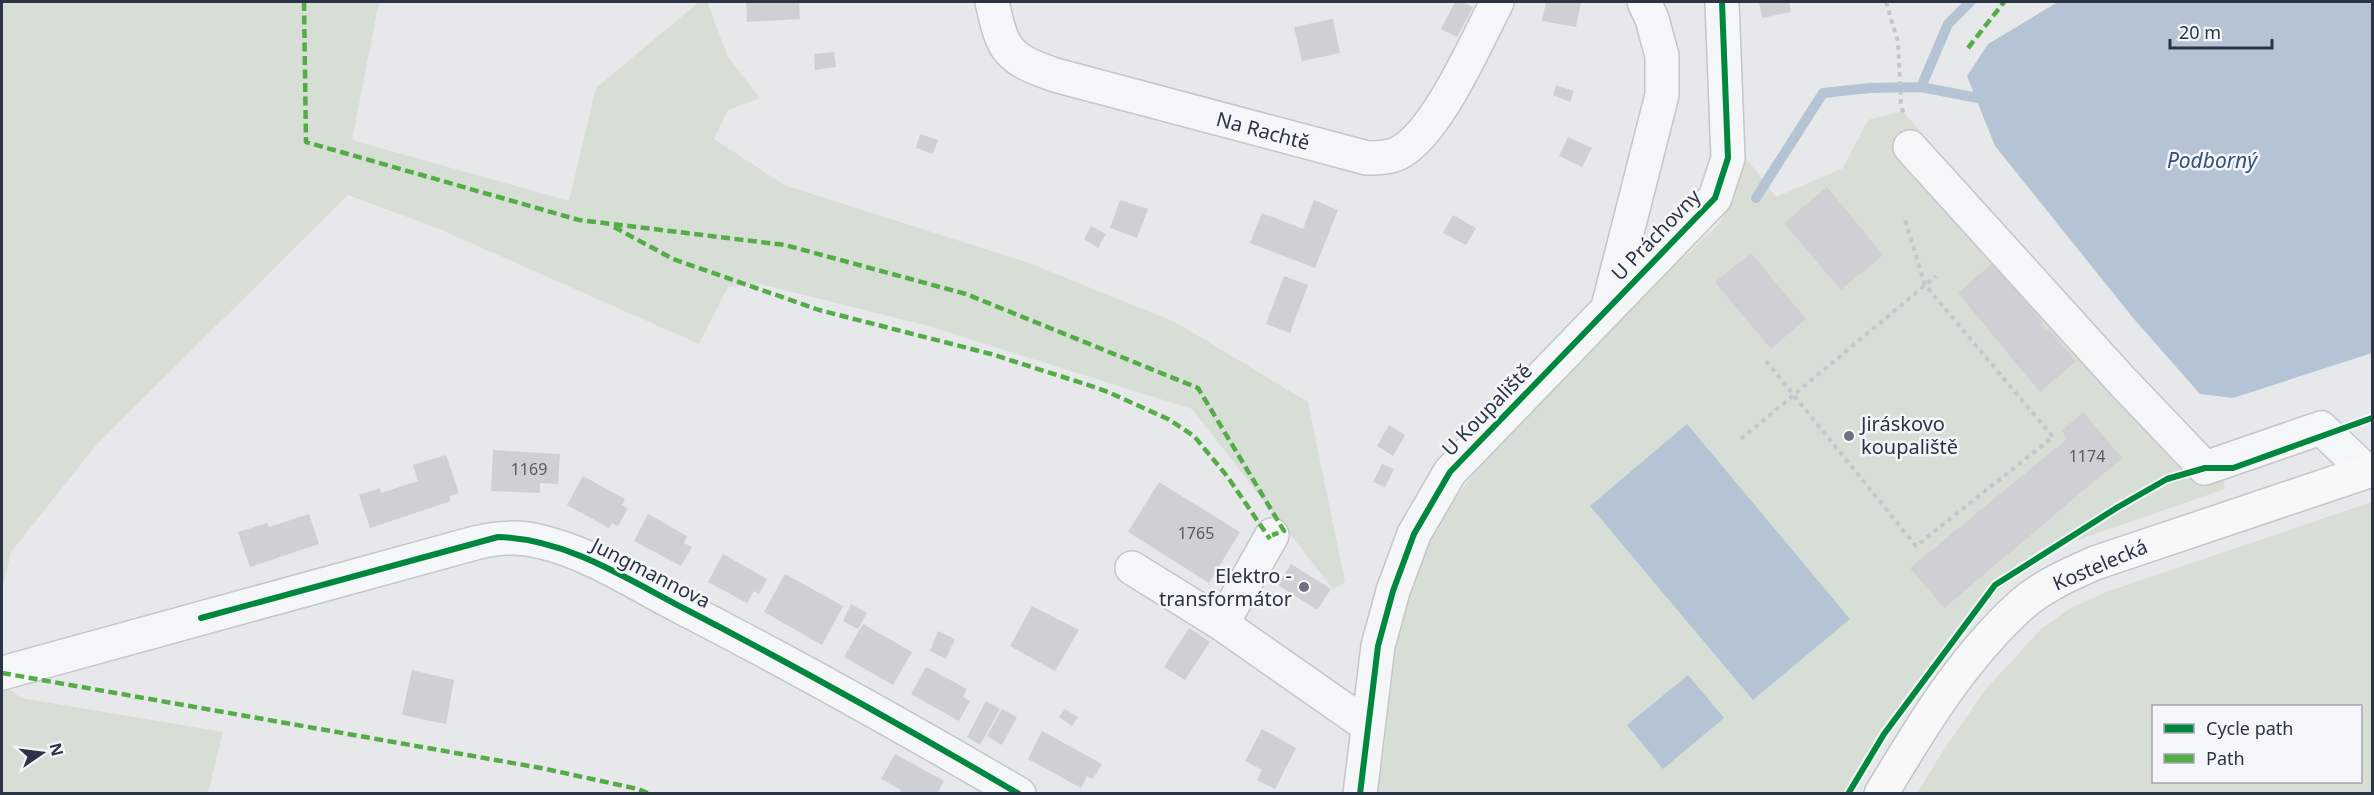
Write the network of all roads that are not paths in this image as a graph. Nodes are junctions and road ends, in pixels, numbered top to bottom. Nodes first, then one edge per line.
1 (992, 2) edge
2 (1497, 2) edge
3 (1644, 2) edge
4 (1722, 2) edge
5 (1911, 147) road end
6 (1607, 309) junction
7 (2369, 471) edge
8 (1272, 535) dead end
9 (1132, 568) dead end
10 (1222, 624) junction
11 (2, 673) edge
12 (1368, 726) junction
13 (1019, 794) edge
14 (1360, 794) edge
15 (1881, 794) edge

1 - 2 street, Na Rachtě
3 - 6 street
4 - 6 street, U Práchovny
5 - 7 street
6 - 12 street, U Koupaliště
7 - 15 main road, Kostelecká
8 - 10 street
9 - 10 street
10 - 12 street
11 - 13 street, Jungmannova
12 - 14 street, U Koupaliště

